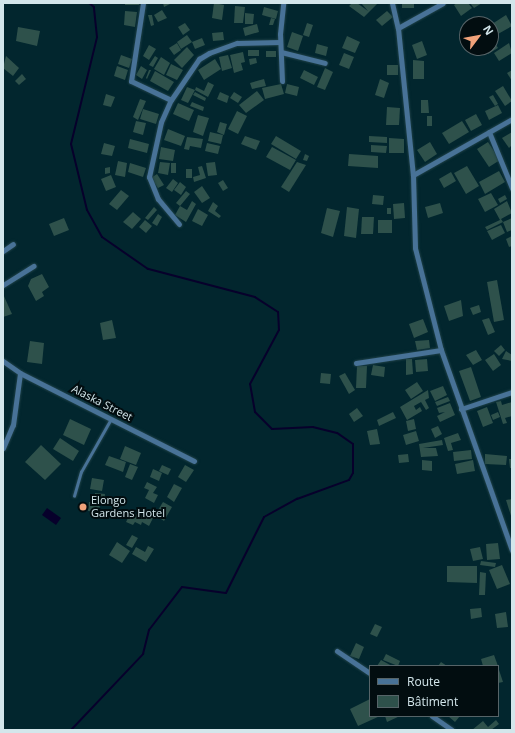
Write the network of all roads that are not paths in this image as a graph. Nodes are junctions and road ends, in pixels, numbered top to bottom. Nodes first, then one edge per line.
1 (143, 3) edge
2 (283, 3) edge
3 (392, 3) edge
4 (443, 3) edge
5 (398, 28) junction
6 (280, 42) junction
7 (280, 52) junction
8 (325, 63) dead end
9 (282, 81) dead end
10 (171, 100) junction
11 (512, 119) edge
12 (488, 132) junction
13 (413, 175) junction
14 (512, 188) edge
15 (179, 224) dead end
16 (13, 244) dead end
17 (3, 251) edge
18 (33, 266) dead end
19 (3, 285) edge
20 (441, 350) junction
21 (3, 360) edge
22 (356, 363) dead end
23 (20, 373) junction
24 (512, 392) edge
25 (461, 409) junction
26 (111, 418) junction
27 (3, 448) edge
28 (194, 461) dead end
29 (74, 496) dead end
30 (512, 550) edge
31 (337, 651) dead end
32 (369, 672) edge
33 (433, 717) edge
34 (452, 730) edge

1 - 10 street
2 - 6 street
3 - 5 street
4 - 5 street
5 - 13 street
6 - 7 street
6 - 10 street
7 - 8 street
7 - 9 street
10 - 15 street
11 - 12 street
12 - 13 street
12 - 14 street
13 - 20 street
16 - 17 street
18 - 19 street
20 - 22 street
20 - 25 street
21 - 23 street, Alaska Street
23 - 26 street, Alaska Street
23 - 27 street
24 - 25 street
25 - 30 street
26 - 28 street, Alaska Street
26 - 29 lane
31 - 32 street
33 - 34 street

